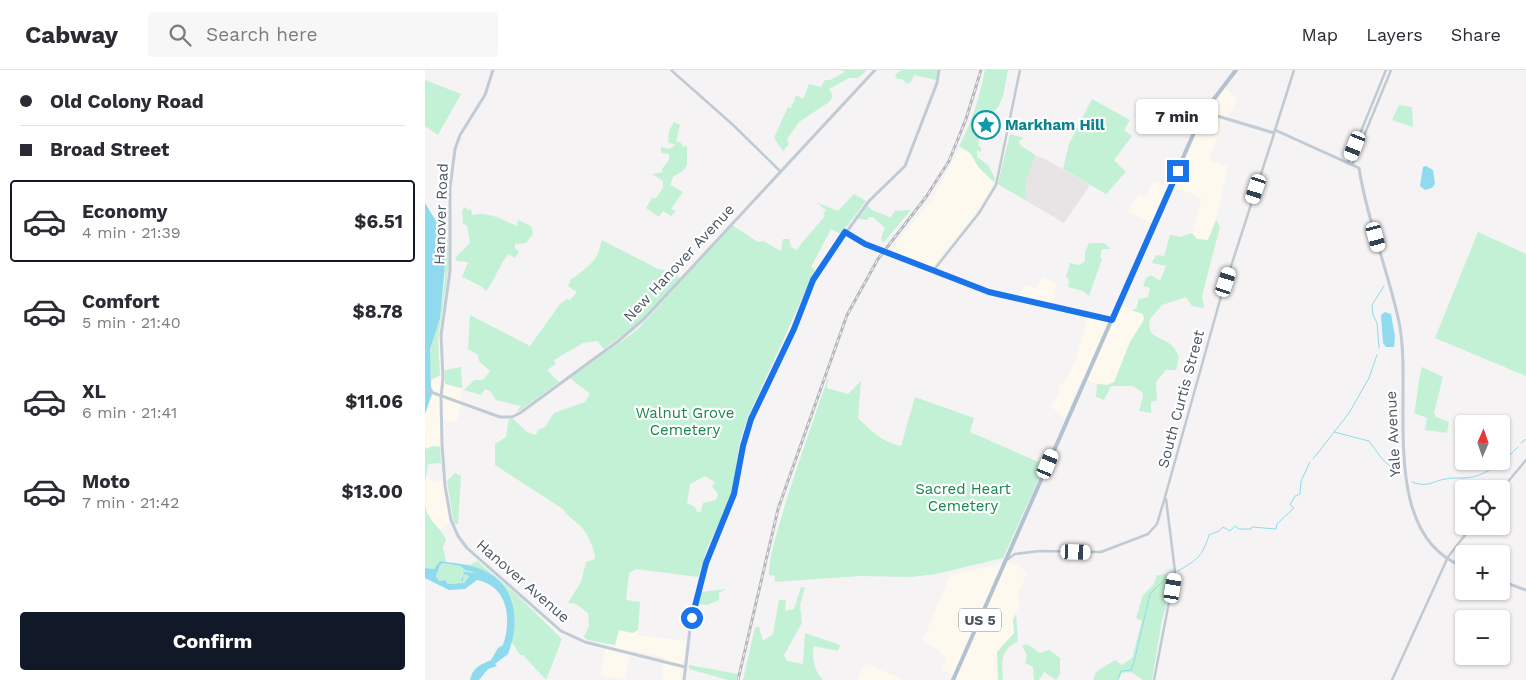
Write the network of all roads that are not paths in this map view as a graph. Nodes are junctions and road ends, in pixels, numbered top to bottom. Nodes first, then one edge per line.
1 (493, 70) edge
2 (671, 70) edge
3 (875, 70) edge
4 (939, 70) edge
5 (1020, 70) edge
6 (1236, 70) edge
7 (1294, 70) edge
8 (1386, 70) edge
9 (1391, 70) edge
10 (679, 71) edge
11 (677, 75) junction
12 (1375, 104) junction
13 (1205, 112) junction
14 (1275, 132) junction
15 (1350, 164) junction
16 (781, 171) junction
17 (845, 232) junction
18 (933, 271) junction
19 (1112, 320) junction
20 (425, 390) edge
21 (441, 397) junction
22 (1526, 460) edge
23 (1509, 480) edge
24 (1165, 497) junction
25 (1465, 535) edge
26 (1006, 560) junction
27 (1447, 560) junction
28 (1455, 563) edge
29 (1510, 584) edge
30 (1526, 590) edge
31 (685, 667) junction
32 (684, 680) edge
33 (953, 680) edge
34 (1153, 680) edge
35 (1393, 680) edge

1 - 21 main road, Hanover Road
2 - 11 street
3 - 16 main road, New Hanover Avenue
4 - 17 main road
5 - 18 street
6 - 13 main road, US 5
7 - 14 street, South Curtis Street
8 - 12 street
9 - 12 street
10 - 11 street
11 - 16 street
12 - 15 street
13 - 14 main road
13 - 19 main road, US 5
14 - 15 main road
14 - 24 street, South Curtis Street
15 - 27 main road, Yale Avenue
16 - 21 main road, New Hanover Avenue
17 - 18 street, bridge
17 - 31 main road
18 - 19 street
19 - 26 main road, US 5
20 - 21 main road, New Hanover Avenue
21 - 31 main road, Hanover Avenue
22 - 23 street
24 - 26 street
24 - 34 street, South Curtis Street
25 - 27 street
26 - 33 main road, US 5
27 - 28 main road
27 - 35 street
29 - 30 main road
31 - 32 main road

